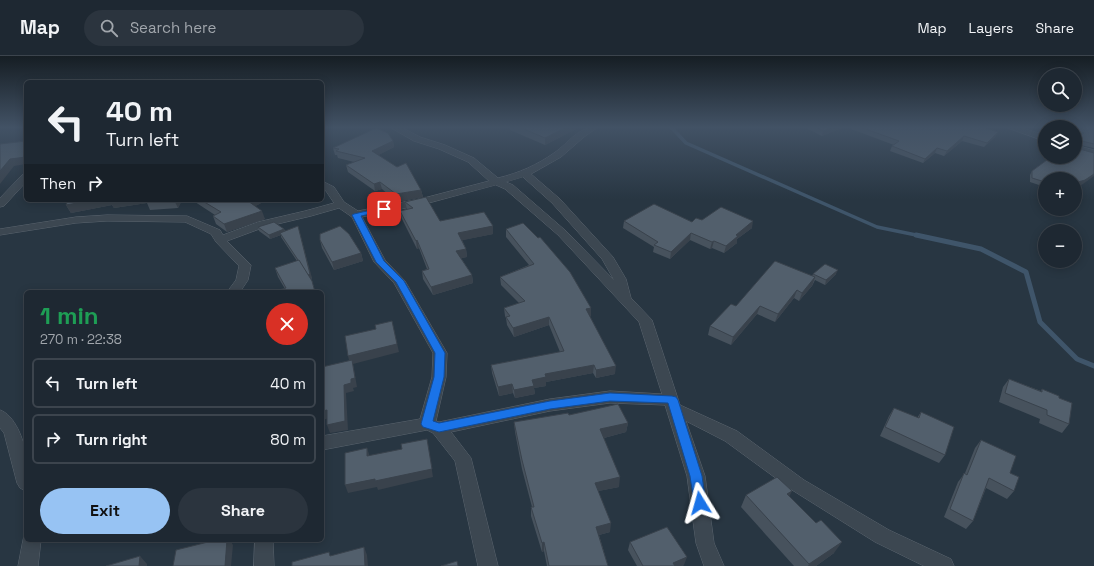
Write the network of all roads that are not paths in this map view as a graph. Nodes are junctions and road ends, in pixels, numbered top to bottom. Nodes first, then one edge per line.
1 (450, 151) edge
2 (563, 151) edge
3 (525, 174) junction
4 (24, 178) edge
5 (497, 182) junction
6 (324, 186) edge
7 (0, 203) edge
8 (340, 204) junction
9 (356, 215) junction
10 (0, 232) edge
11 (220, 240) junction
12 (235, 290) edge
13 (625, 298) junction
14 (674, 404) junction
15 (0, 416) edge
16 (433, 426) junction
17 (324, 443) edge
18 (24, 476) edge
19 (32, 542) edge
20 (264, 542) edge
21 (28, 566) edge
22 (264, 566) edge
23 (488, 566) edge
24 (714, 566) edge
25 (944, 566) edge

1 - 5 street
2 - 3 street
3 - 5 street
3 - 13 street
4 - 7 street
5 - 9 street
5 - 13 street
6 - 8 street
8 - 9 street
8 - 11 street
9 - 16 street
10 - 11 street
11 - 12 street
13 - 14 street
14 - 16 street
14 - 24 street
14 - 25 street
15 - 18 street
16 - 17 street
16 - 23 street
19 - 21 street
20 - 22 street

